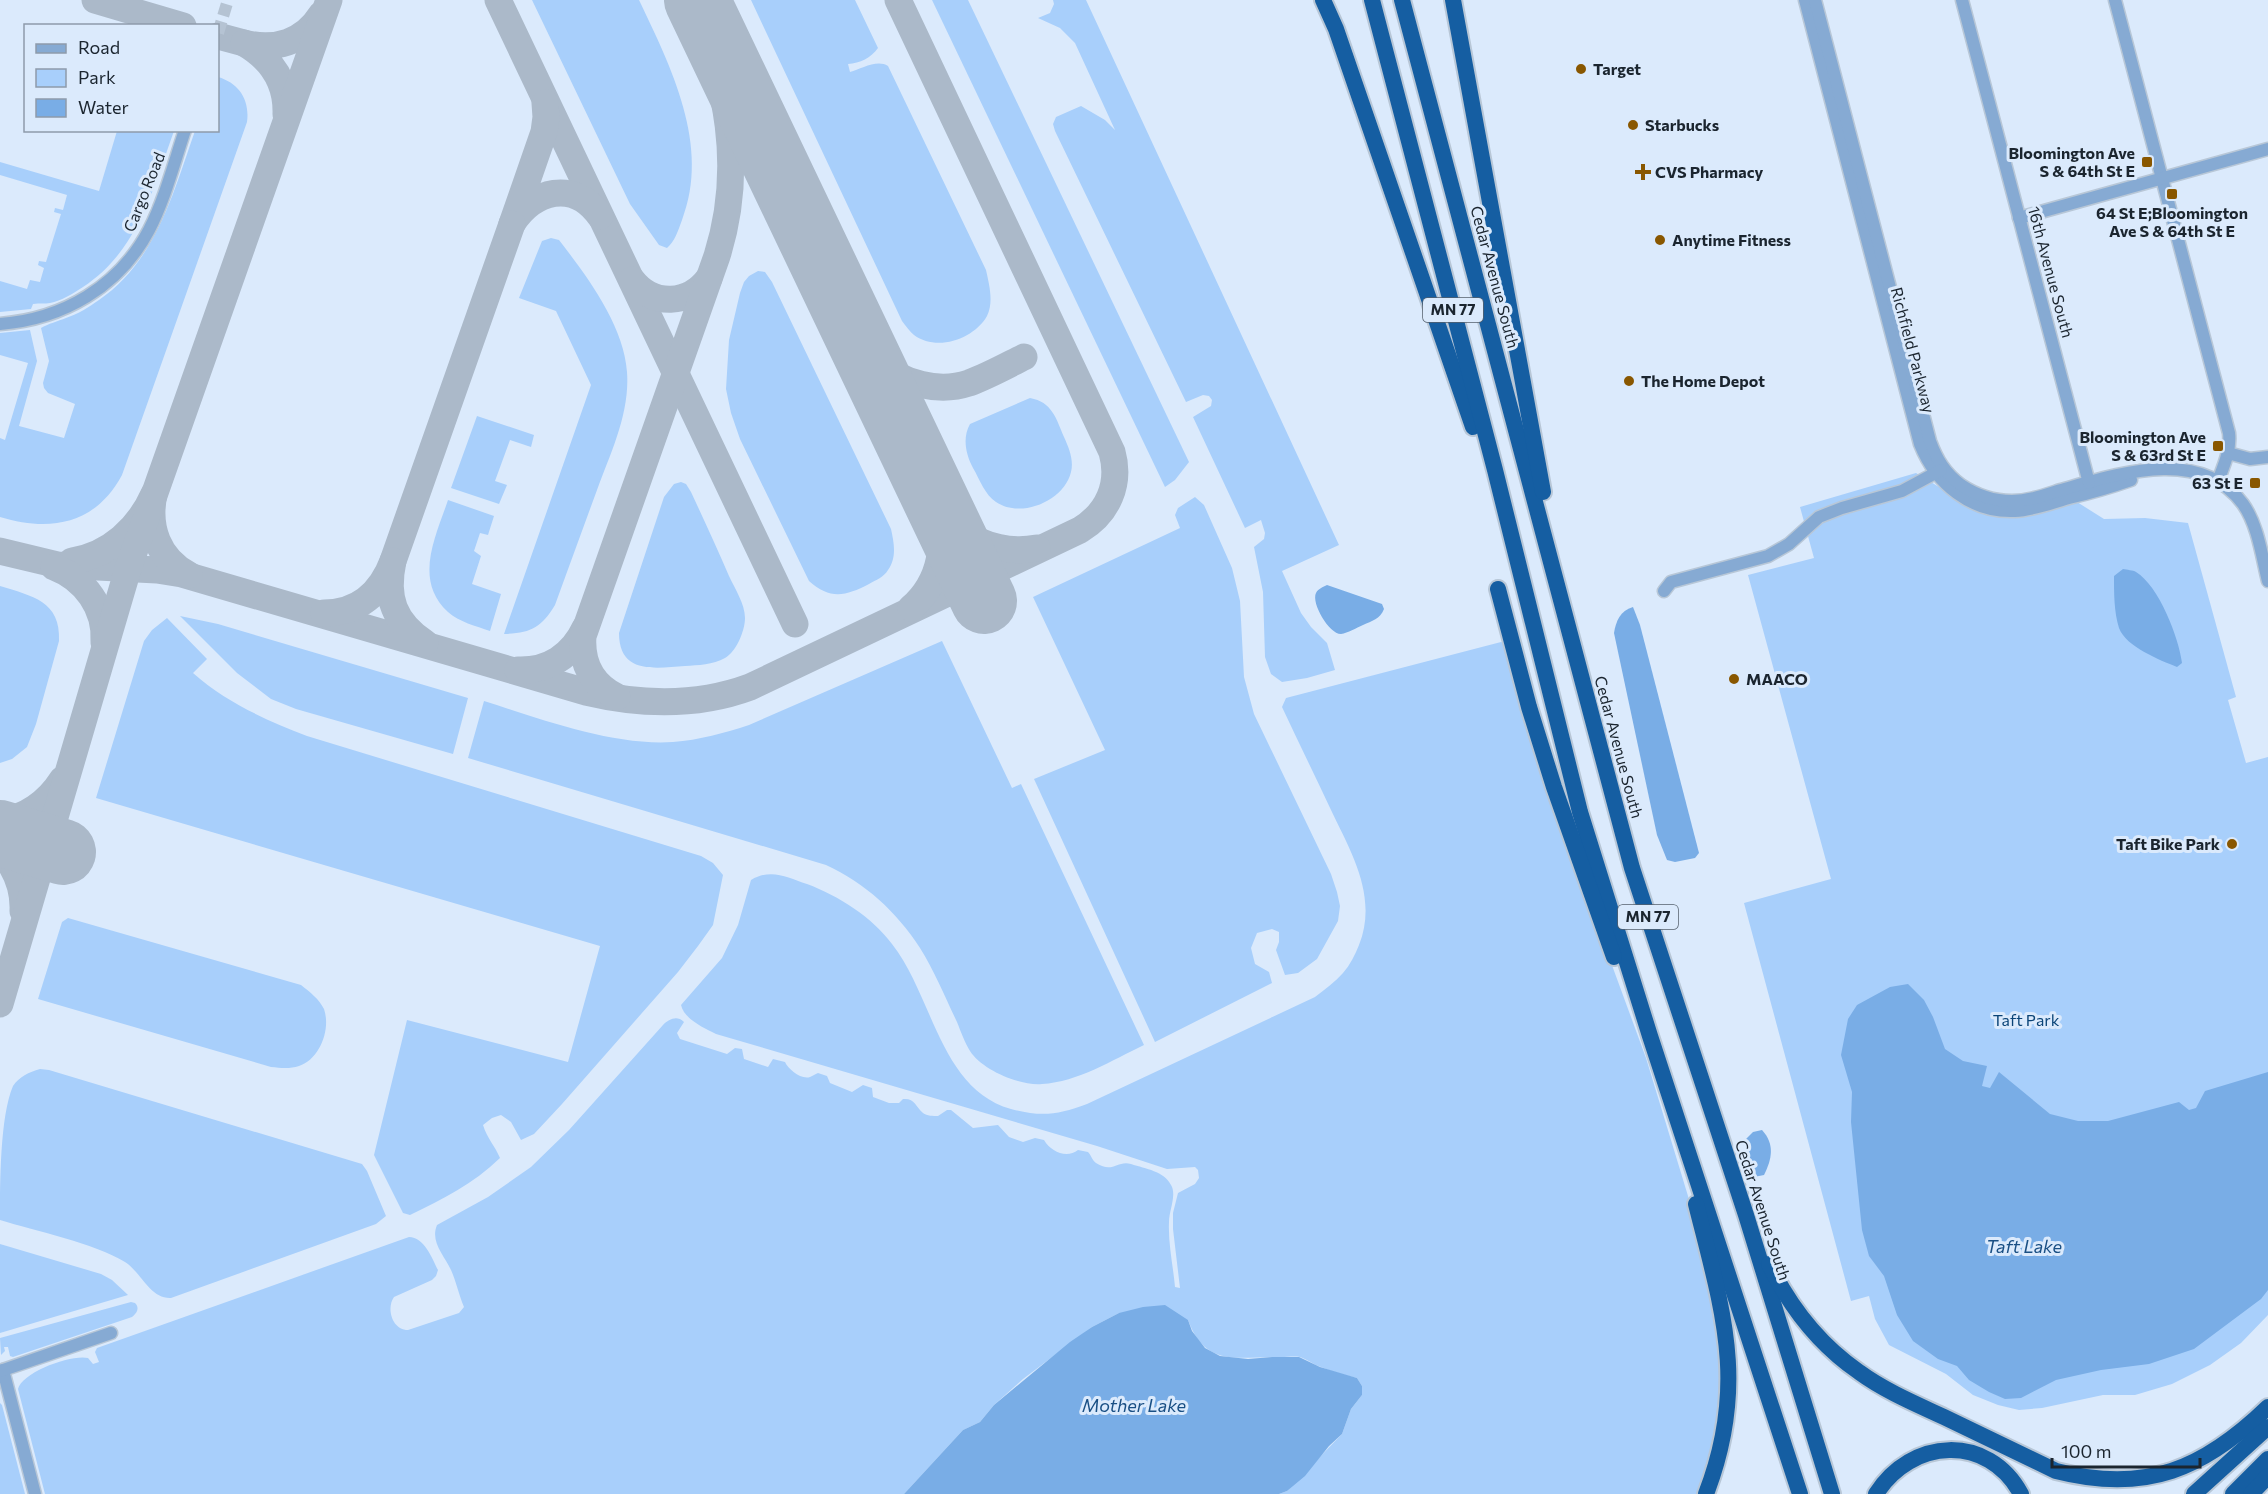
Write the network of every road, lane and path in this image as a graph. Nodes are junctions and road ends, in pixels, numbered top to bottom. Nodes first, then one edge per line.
1 (1323, 0) edge
2 (1372, 0) edge
3 (1402, 0) edge
4 (1453, 0) edge
5 (1804, 0) edge
6 (1815, 0) edge
7 (1962, 0) edge
8 (2115, 0) edge
9 (184, 132) edge
10 (2268, 149) edge
11 (2162, 178) junction
12 (2019, 218) junction
13 (0, 324) edge
14 (2228, 453) junction
15 (2268, 457) edge
16 (2158, 470) junction
17 (1940, 471) junction
18 (2213, 478) junction
19 (2090, 483) junction
20 (2268, 581) edge
21 (1498, 589) dead end
22 (1664, 591) dead end
23 (1566, 614) junction
24 (1532, 621) junction
25 (1650, 1036) junction
26 (1673, 1104) junction
27 (1746, 1215) junction
28 (111, 1333) dead end
29 (1, 1370) edge
30 (2268, 1407) edge
31 (2268, 1427) edge
32 (2268, 1459) edge
33 (2268, 1476) edge
34 (35, 1494) edge
35 (1706, 1494) edge
36 (1800, 1494) edge
37 (1832, 1494) edge
38 (1876, 1494) edge
39 (2021, 1494) edge
40 (2194, 1494) edge
41 (2233, 1494) edge
42 (2251, 1494) edge

1 - 24 highway
2 - 24 highway, MN 77
3 - 23 highway, Cedar Avenue South / MN 77
4 - 23 highway
5 - 17 street, Richfield Parkway
6 - 17 street, Richfield Parkway
7 - 12 street, 16th Avenue South
8 - 11 street
9 - 13 street, Cargo Road
10 - 11 street
11 - 12 street
11 - 14 street
12 - 19 street, 16th Avenue South
14 - 15 street
14 - 18 street
16 - 17 street, Richfield Parkway
16 - 18 street, Richfield Parkway
16 - 19 street, Richfield Parkway
17 - 19 street, Richfield Parkway
17 - 22 street
18 - 20 street
21 - 25 highway
23 - 27 highway, Cedar Avenue South / MN 77
24 - 25 highway, MN 77
25 - 26 highway, MN 77
26 - 35 highway
26 - 36 highway, MN 77
27 - 30 highway
27 - 37 highway, Cedar Avenue South / MN 77
28 - 29 street
29 - 34 street
31 - 40 highway
32 - 41 highway
33 - 42 highway
38 - 39 highway

